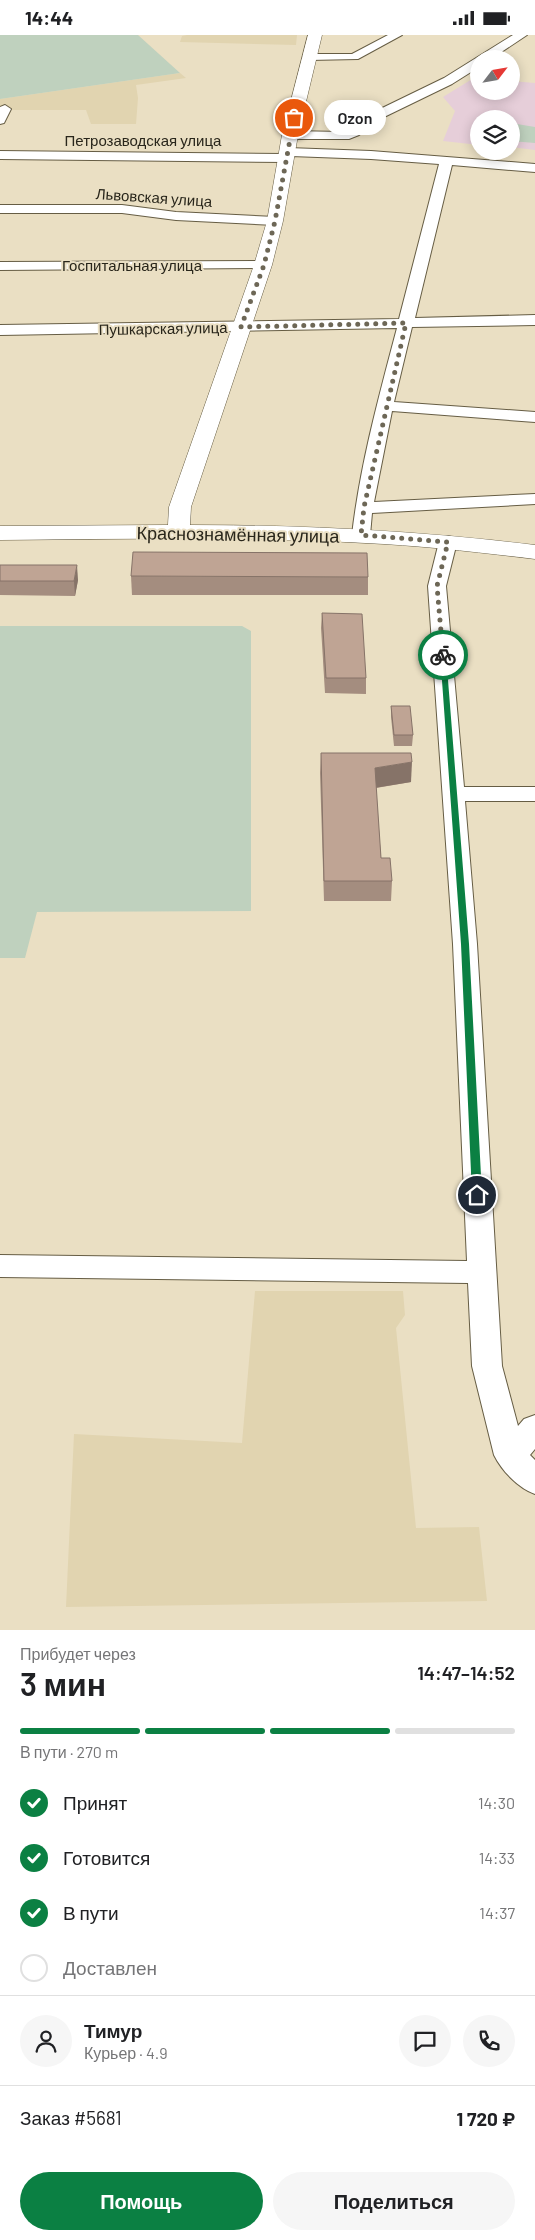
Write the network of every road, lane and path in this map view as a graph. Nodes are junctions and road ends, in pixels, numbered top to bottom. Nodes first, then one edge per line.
1 (315, 35) edge
2 (396, 35) edge
3 (522, 35) edge
4 (498, 50) edge
5 (309, 57) junction
6 (470, 68) edge
7 (290, 135) junction
8 (0, 155) edge
9 (287, 155) junction
10 (447, 160) junction
11 (535, 168) edge
12 (0, 209) edge
13 (275, 221) junction
14 (264, 265) junction
15 (0, 266) edge
16 (535, 320) edge
17 (406, 323) junction
18 (241, 327) junction
19 (0, 330) edge
20 (385, 406) junction
21 (535, 417) edge
22 (535, 499) edge
23 (364, 507) junction
24 (179, 531) junction
25 (0, 533) edge
26 (361, 535) junction
27 (448, 542) junction
28 (535, 552) edge
29 (454, 794) junction
30 (535, 794) edge
31 (0, 1267) edge
32 (481, 1272) junction
33 (535, 1428) edge
34 (510, 1455) junction
35 (535, 1481) edge

1 - 5 street
2 - 5 street
3 - 4 street
5 - 7 street
6 - 7 street
7 - 9 street
8 - 9 street, Петрозаводская улица
9 - 10 street, Петрозаводская улица
9 - 13 street
10 - 11 street, Петрозаводская улица
10 - 17 street
12 - 13 street, Львовская улица
13 - 14 street
14 - 15 street, Госпитальная улица
14 - 18 street
16 - 17 street, Пушкарская улица
17 - 18 street, Пушкарская улица
17 - 20 street
18 - 19 street, Пушкарская улица
18 - 24 street
20 - 21 street
20 - 23 street
22 - 23 street
23 - 26 street
24 - 25 street, Краснознамённая улица
24 - 26 street, Краснознамённая улица
26 - 27 street, Краснознамённая улица
27 - 28 street, Краснознамённая улица
27 - 29 street
29 - 30 street
29 - 32 street
31 - 32 street
32 - 34 street
33 - 34 street
34 - 35 street

